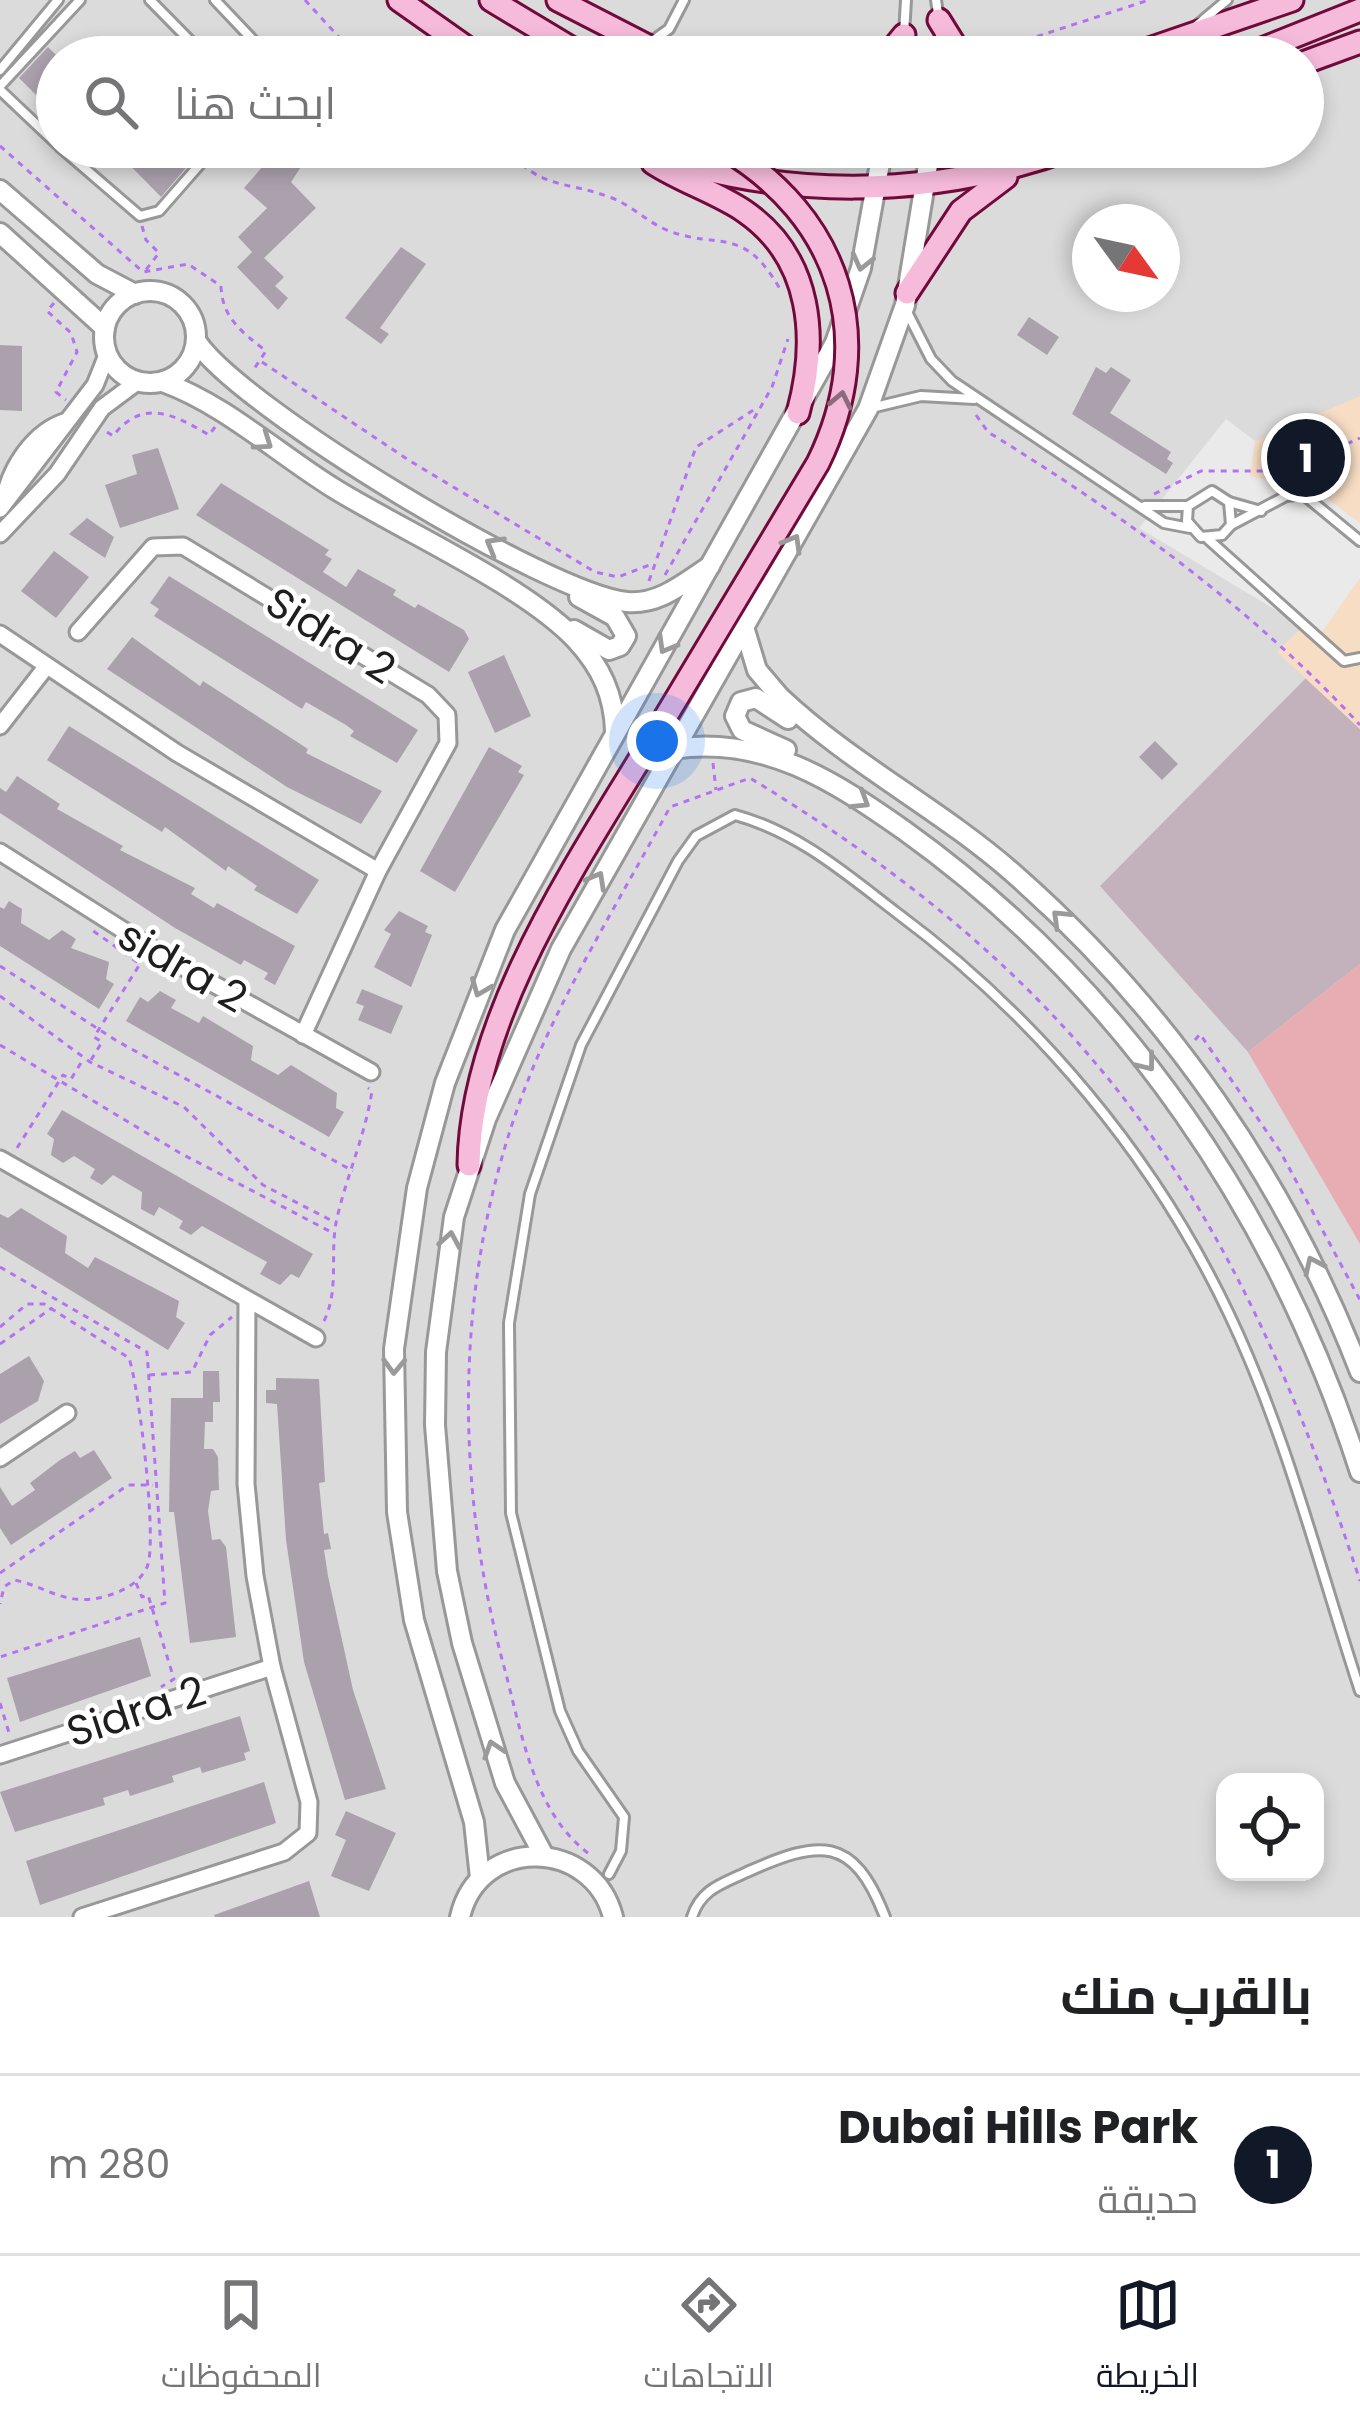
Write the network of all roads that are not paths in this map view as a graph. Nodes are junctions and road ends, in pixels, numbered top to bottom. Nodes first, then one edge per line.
1 (58, 0) edge
2 (80, 0) edge
3 (151, 0) edge
4 (215, 0) edge
5 (399, 0) edge
6 (490, 0) edge
7 (558, 0) edge
8 (684, 0) edge
9 (905, 0) edge
10 (1227, 0) edge
11 (1292, 0) edge
12 (1360, 10) edge
13 (1189, 35) junction
14 (47, 36) edge
15 (186, 36) edge
16 (249, 36) edge
17 (450, 36) edge
18 (545, 36) edge
19 (625, 36) edge
20 (659, 36) edge
21 (903, 36) edge
22 (1186, 36) edge
23 (1295, 36) edge
24 (1360, 42) edge
25 (36, 48) edge
26 (1324, 55) edge
27 (0, 70) edge
28 (0, 88) edge
29 (36, 124) edge
30 (84, 168) edge
31 (197, 168) edge
32 (664, 168) edge
33 (708, 168) edge
34 (749, 168) edge
35 (879, 168) edge
36 (929, 168) edge
37 (1004, 168) edge
38 (1021, 168) edge
39 (926, 184) junction
40 (876, 188) junction
41 (0, 190) edge
42 (0, 233) edge
43 (135, 293) junction
44 (906, 299) junction
45 (105, 328) junction
46 (197, 342) junction
47 (107, 355) junction
48 (136, 382) junction
49 (164, 382) junction
50 (976, 400) junction
51 (868, 409) junction
52 (798, 413) junction
53 (1229, 502) junction
54 (2, 506) edge
55 (1144, 506) junction
56 (1188, 506) junction
57 (1262, 512) junction
58 (1232, 525) junction
59 (1190, 528) junction
60 (0, 534) edge
61 (1358, 536) edge
62 (1208, 539) junction
63 (713, 564) junction
64 (563, 584) junction
65 (559, 624) junction
66 (744, 627) junction
67 (78, 632) dead end
68 (0, 634) edge
69 (1360, 658) edge
70 (46, 667) junction
71 (0, 726) edge
72 (615, 734) junction
73 (673, 749) junction
74 (849, 752) junction
75 (826, 780) junction
76 (0, 852) edge
77 (378, 872) junction
78 (303, 1035) junction
79 (370, 1072) road end
80 (4, 1161) edge
81 (469, 1165) junction
82 (247, 1302) junction
83 (316, 1338) road end
84 (1360, 1372) edge
85 (67, 1413) dead end
86 (0, 1458) edge
87 (1360, 1472) edge
88 (272, 1667) junction
89 (1360, 1691) edge
90 (8, 1753) edge
91 (542, 1854) junction
92 (609, 1874) road end
93 (480, 1878) junction
94 (82, 1917) edge
95 (460, 1917) edge
96 (613, 1917) edge
97 (692, 1917) edge
98 (885, 1917) edge

1 - 27 lane
2 - 14 lane
3 - 15 lane
4 - 16 lane
5 - 17 main road
6 - 18 main road
7 - 19 main road
8 - 20 lane
9 - 21 lane
10 - 13 lane
11 - 13 main road
12 - 23 main road
13 - 22 main road
24 - 26 main road
25 - 28 lane
28 - 29 lane
30 - 31 lane
32 - 52 main road
33 - 40 main road
81 -> 34 main road, bridge
35 - 40 street
36 - 39 street
37 - 39 main road
38 - 44 main road
39 - 40 main road
39 - 44 street
40 -> 52 street
41 - 43 street
42 - 45 street
43 - 45 street
43 - 46 street
44 - 50 lane
44 - 51 street
45 - 47 street
46 - 49 street
64 -> 46 street
47 - 48 street
47 - 54 street
48 - 49 street
48 - 60 street
49 -> 65 street
50 - 51 lane
50 - 55 lane
66 -> 51 street
52 - 63 street
53 - 56 lane
53 - 57 lane
53 - 58 lane
55 - 56 lane
55 - 59 lane
56 - 59 lane
57 - 58 lane
57 - 61 lane
58 - 62 lane
59 - 62 lane
62 - 69 lane
63 - 64 street
63 -> 72 street
64 - 65 street
65 - 72 street
66 - 73 street
66 - 74 street
67 - 77 street, Sidra 2
68 - 70 street
70 - 71 street
70 - 77 street
72 -> 93 street
73 - 75 street
81 -> 73 street
74 - 75 street
84 -> 74 street
75 -> 87 street
76 - 78 street, sidra 2
77 - 78 street, Sidra 2
78 - 79 street, sidra 2
80 - 82 street
91 -> 81 street
82 - 83 street
82 - 88 street
85 - 86 street
88 - 90 street, Sidra 2
88 - 94 street
89 - 92 lane
91 - 93 street
91 - 96 street
93 - 95 street
97 - 98 lane

